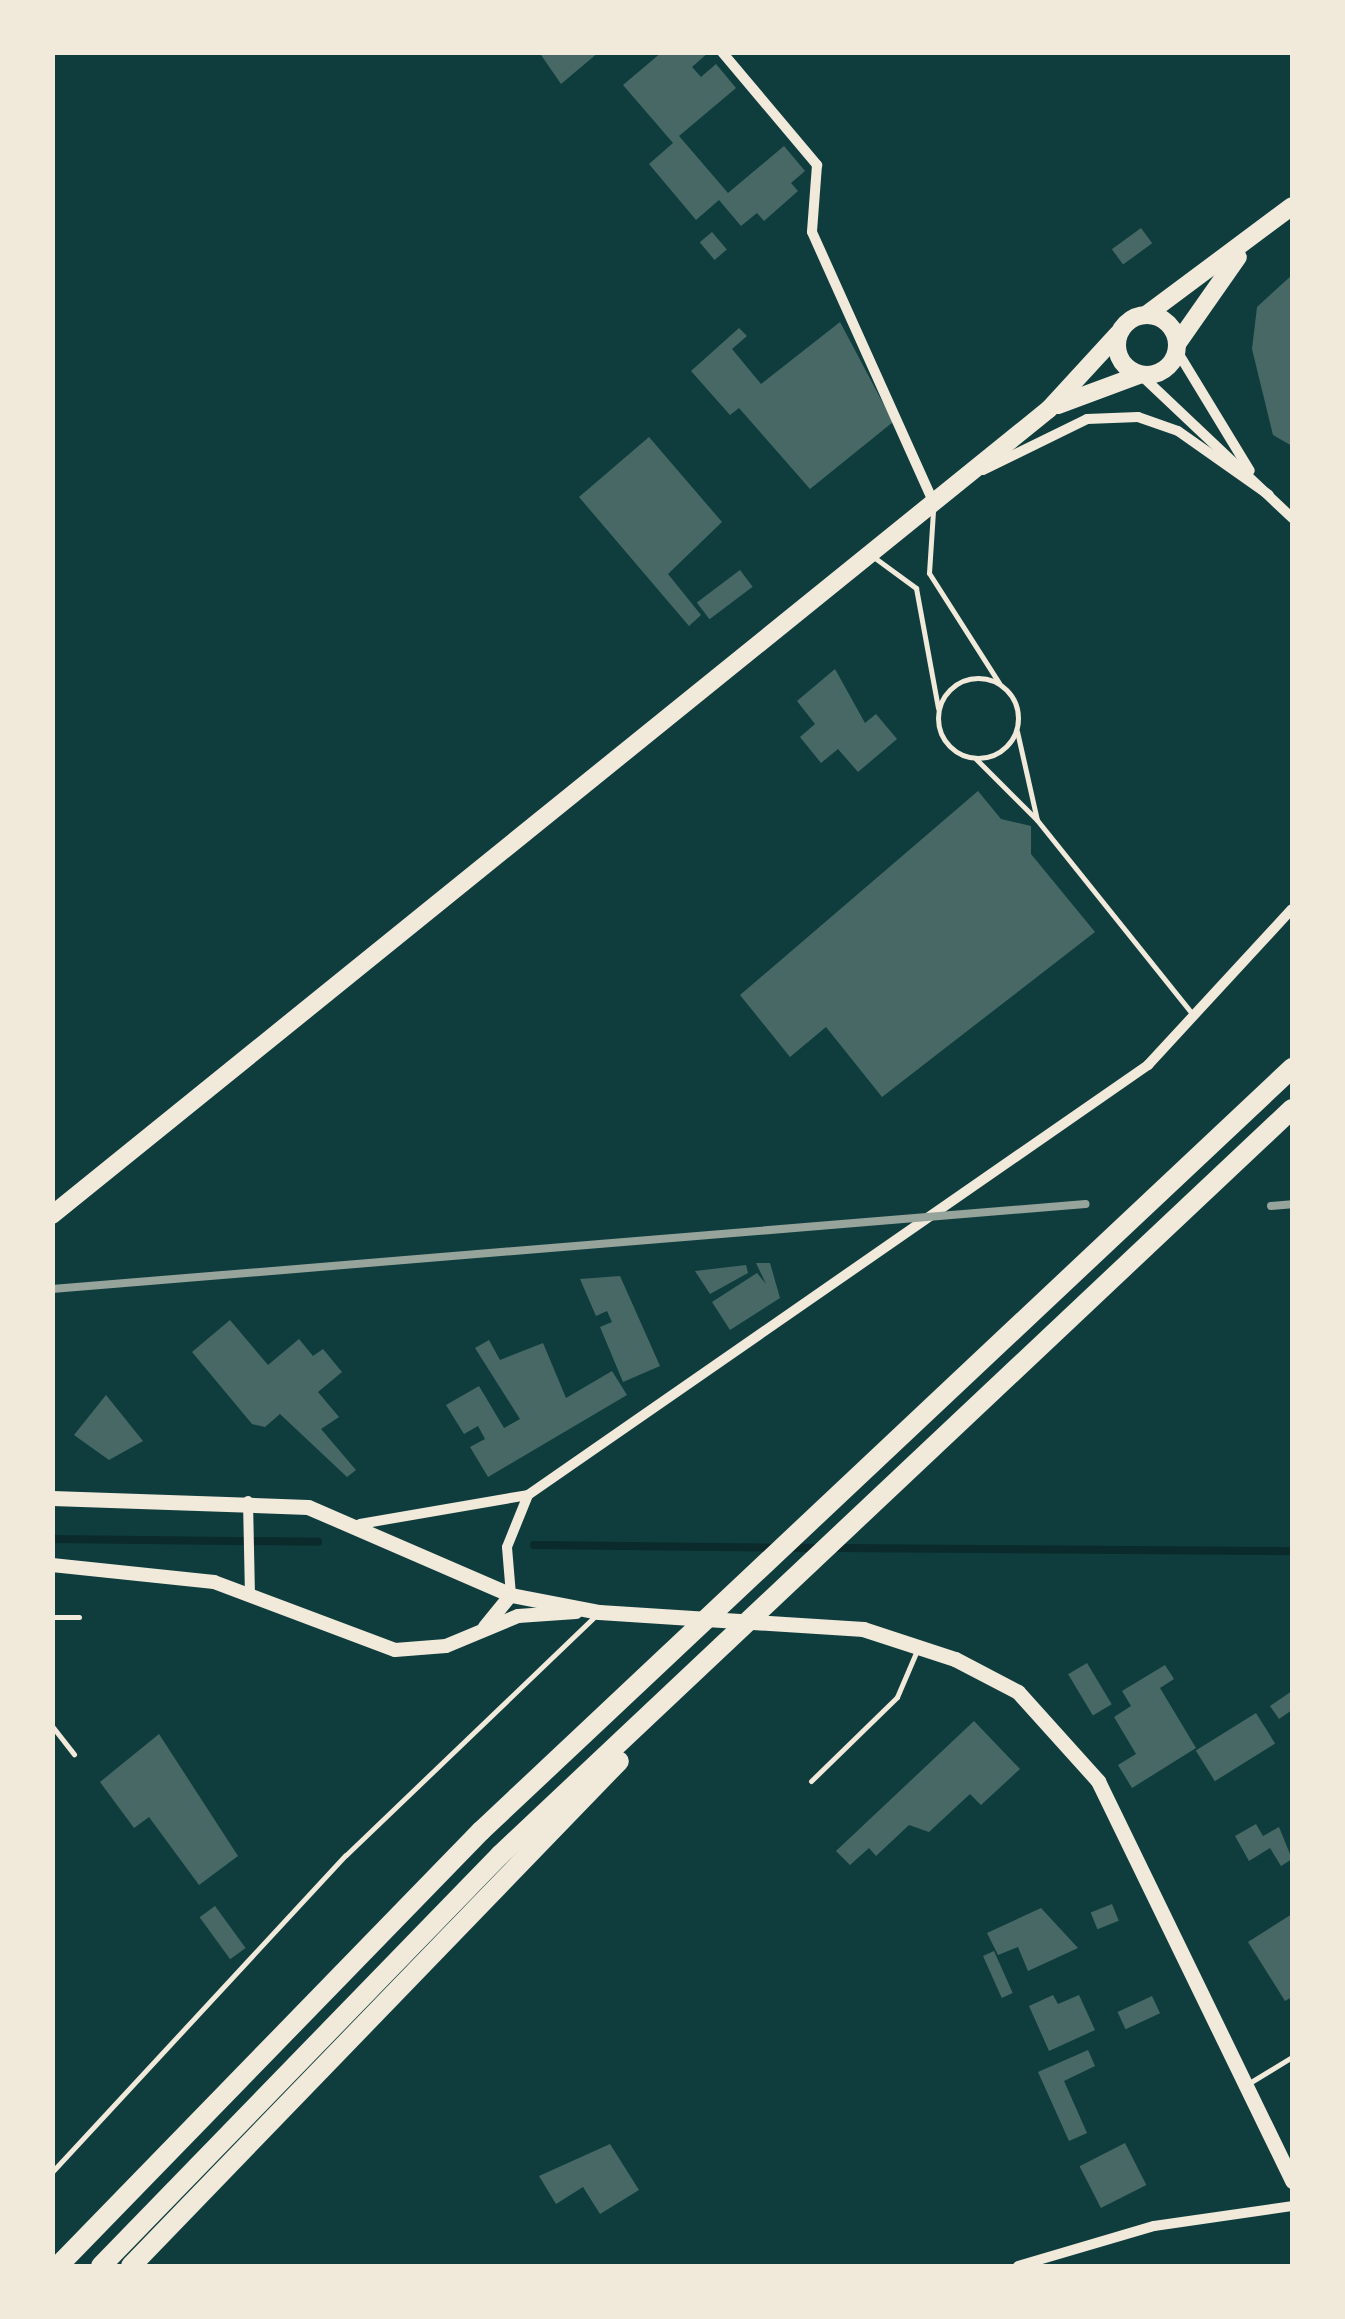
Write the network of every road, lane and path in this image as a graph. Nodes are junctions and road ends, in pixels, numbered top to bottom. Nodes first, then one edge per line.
1 (722, 52) edge
2 (1292, 206) edge
3 (1248, 244) junction
4 (1146, 315) junction
5 (1118, 334) junction
6 (1177, 348) junction
7 (1140, 375) junction
8 (1048, 408) junction
9 (968, 475) junction
10 (1269, 495) junction
11 (934, 503) junction
12 (1292, 518) edge
13 (868, 554) junction
14 (1001, 685) junction
15 (938, 710) junction
16 (1017, 729) junction
17 (976, 759) junction
18 (1036, 820) junction
19 (1292, 909) edge
20 (1196, 1018) junction
21 (1292, 1068) edge
22 (1292, 1109) edge
23 (52, 1215) edge
24 (528, 1495) junction
25 (52, 1498) edge
26 (248, 1500) junction
27 (360, 1524) junction
28 (52, 1565) edge
29 (250, 1595) junction
30 (511, 1595) junction
31 (600, 1612) junction
32 (52, 1617) edge
33 (79, 1617) dead end
34 (485, 1627) junction
35 (734, 1638) junction
36 (920, 1646) junction
37 (52, 1726) edge
38 (74, 1754) dead end
39 (811, 1781) dead end
40 (1292, 2057) edge
41 (1244, 2086) junction
42 (52, 2172) edge
43 (1292, 2181) edge
44 (1292, 2206) edge
45 (58, 2266) edge
46 (101, 2266) edge
47 (131, 2266) edge
48 (1018, 2266) edge

1 - 11 street
2 - 3 main road
3 - 4 main road
3 - 6 main road
4 - 5 main road
4 - 6 main road
5 - 7 main road
5 - 8 main road
6 - 7 main road
6 - 10 street
7 - 8 main road
7 - 10 street
8 - 9 main road
9 - 10 street
9 - 11 main road
10 - 12 street
11 - 13 main road
11 - 14 lane
13 - 15 lane
13 - 23 main road
14 - 15 lane
14 - 16 lane
15 - 17 lane
16 - 17 lane
16 - 18 lane
17 - 18 lane
18 - 20 lane
19 - 20 street
20 - 24 street
21 - 45 highway
22 - 35 highway
24 - 27 street
24 - 30 street
25 - 26 main road
26 - 27 main road
26 - 29 street
27 - 30 main road
28 - 29 street
29 - 34 street
30 - 31 main road
30 - 34 street
31 - 34 street
31 - 36 main road
31 - 42 lane
32 - 33 lane
35 - 46 highway
35 - 47 highway
36 - 39 lane
36 - 41 main road
37 - 38 lane
40 - 41 lane
41 - 43 main road
44 - 48 street

